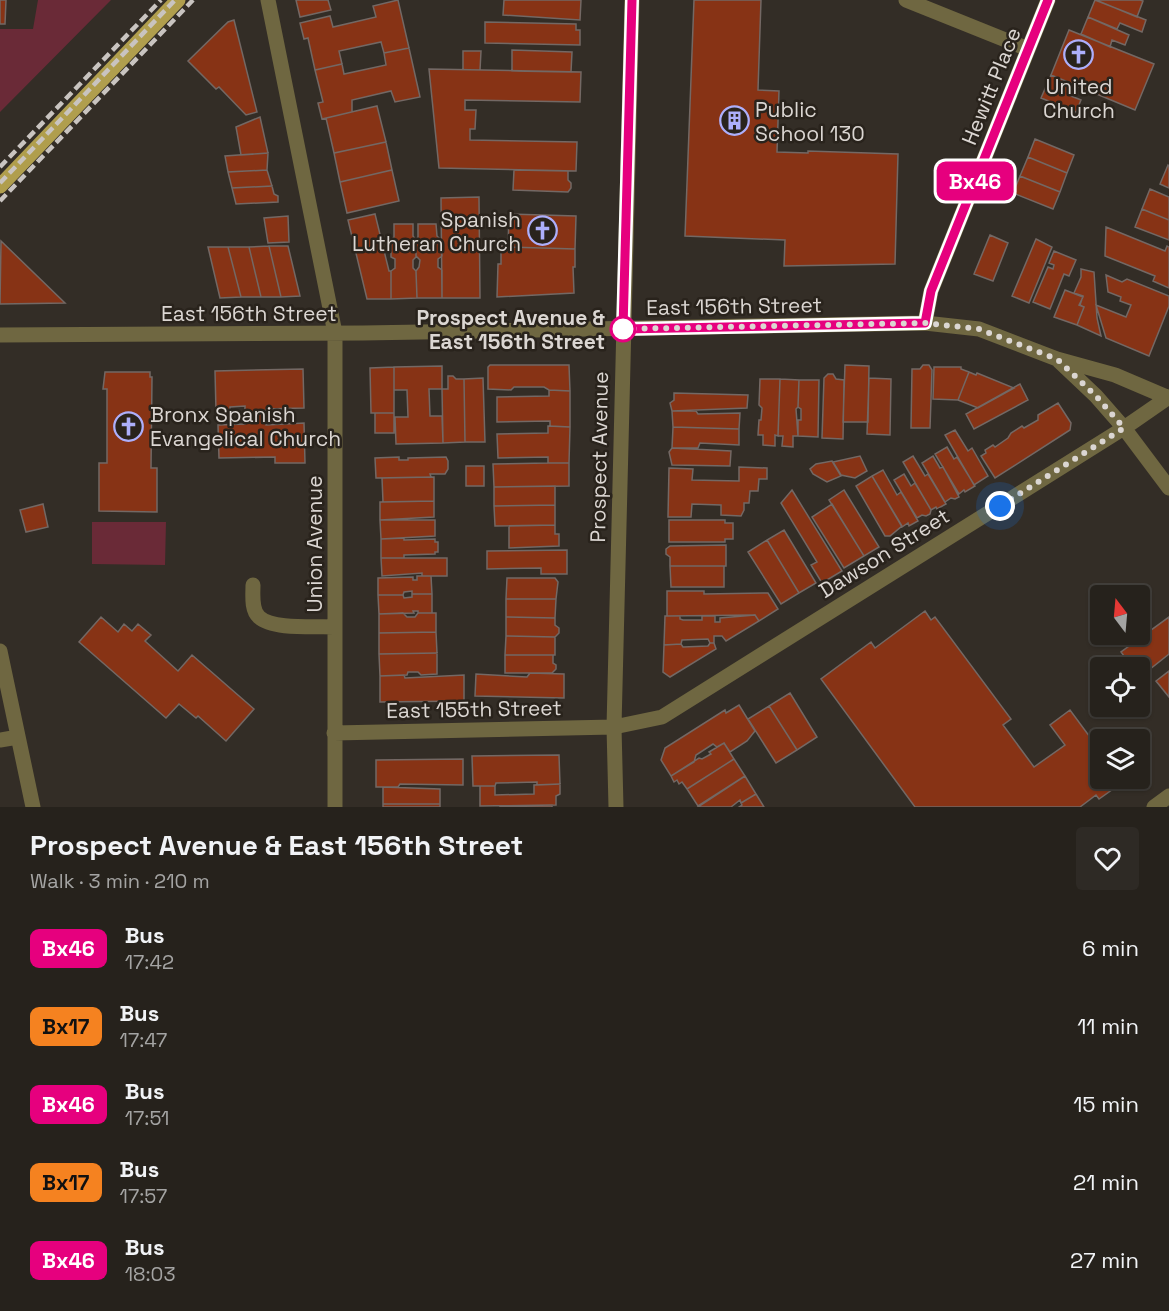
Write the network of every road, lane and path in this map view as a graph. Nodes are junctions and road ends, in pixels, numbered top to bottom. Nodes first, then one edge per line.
1 (178, 0) edge
2 (268, 0) edge
3 (632, 0) edge
4 (906, 0) edge
5 (1048, 0) edge
6 (1028, 49) junction
7 (0, 186) edge
8 (925, 323) junction
9 (623, 329) junction
10 (335, 333) junction
11 (0, 335) edge
12 (1057, 359) junction
13 (1169, 398) edge
14 (1124, 428) junction
15 (1169, 488) edge
16 (253, 585) dead end
17 (334, 627) junction
18 (0, 651) edge
19 (614, 727) junction
20 (334, 734) junction
21 (18, 737) junction
22 (0, 740) edge
23 (1169, 796) edge
24 (33, 807) edge
25 (334, 807) edge
26 (616, 807) edge
27 (1154, 807) edge

1 - 7 main road
2 - 10 street, Union Avenue
3 - 9 street, Prospect Avenue
4 - 6 street
5 - 6 street, Hewitt Place
6 - 8 street, Hewitt Place
8 - 9 street, East 156th Street
8 - 12 street, East 156th Street
9 - 10 street, East 156th Street
9 - 19 street, Prospect Avenue
10 - 11 street, East 156th Street
10 - 17 street, Union Avenue
12 - 13 street, East 156th Street
12 - 14 street
13 - 14 street, Dawson Street
14 - 15 street
14 - 19 street, Dawson Street
16 - 17 street
17 - 20 street, Union Avenue
18 - 21 street
19 - 20 street, East 155th Street
19 - 26 street, Prospect Avenue
20 - 25 street, Union Avenue
21 - 22 street
21 - 24 street
23 - 27 street

